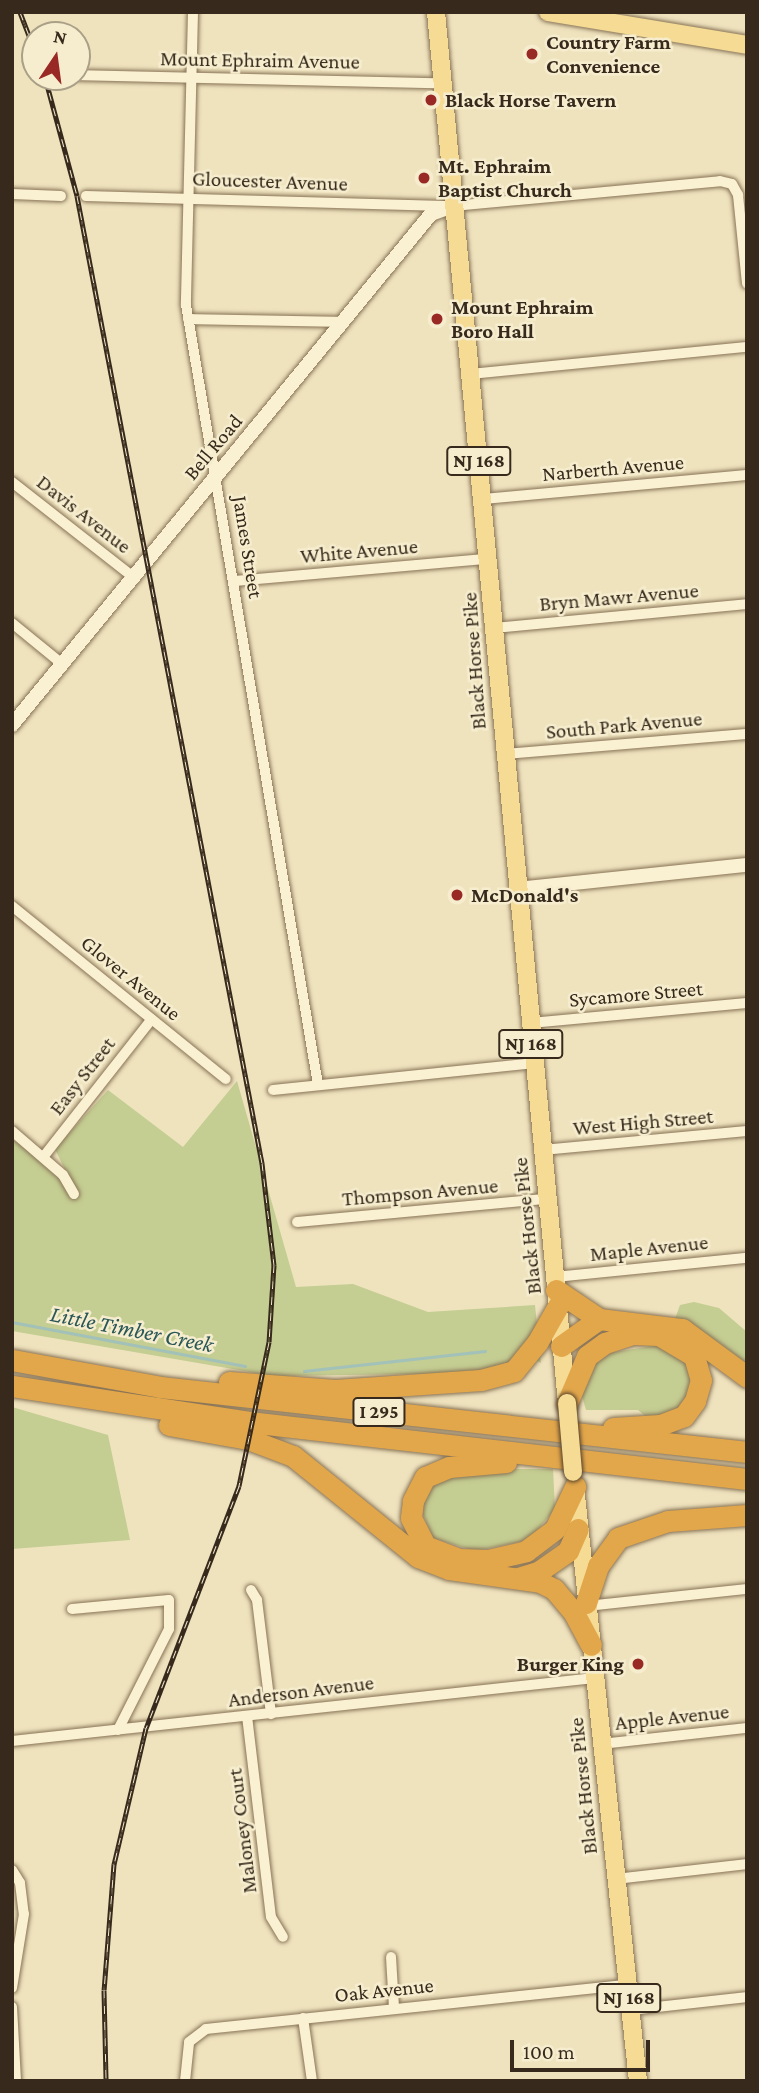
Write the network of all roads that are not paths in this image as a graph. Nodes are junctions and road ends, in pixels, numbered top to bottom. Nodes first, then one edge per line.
1 (193, 12) edge
2 (436, 12) edge
3 (548, 12) edge
4 (747, 45) edge
5 (91, 75) edge
6 (191, 78) junction
7 (442, 83) junction
8 (12, 194) edge
9 (61, 196) dead end
10 (86, 196) dead end
11 (189, 198) junction
12 (453, 206) junction
13 (745, 230) edge
14 (747, 284) edge
15 (188, 319) junction
16 (343, 322) junction
17 (747, 347) edge
18 (470, 374) junction
19 (217, 475) junction
20 (747, 475) edge
21 (12, 482) edge
22 (483, 499) junction
23 (488, 559) junction
24 (132, 576) junction
25 (234, 582) junction
26 (747, 604) edge
27 (12, 623) edge
28 (494, 628) junction
29 (61, 663) junction
30 (12, 725) edge
31 (747, 734) edge
32 (504, 754) junction
33 (747, 865) edge
34 (517, 889) junction
35 (12, 906) edge
36 (747, 1003) edge
37 (152, 1019) junction
38 (530, 1023) junction
39 (533, 1063) junction
40 (226, 1079) dead end
41 (318, 1085) junction
42 (273, 1090) dead end
43 (12, 1131) edge
44 (747, 1131) edge
45 (542, 1150) junction
46 (44, 1156) junction
47 (75, 1194) dead end
48 (547, 1199) junction
49 (297, 1222) dead end
50 (747, 1258) edge
51 (556, 1291) junction
52 (599, 1320) junction
53 (561, 1346) junction
54 (12, 1360) edge
55 (56, 1369) junction
56 (747, 1377) edge
57 (12, 1386) edge
58 (12, 1395) edge
59 (567, 1403) junction
60 (530, 1429) junction
61 (747, 1452) edge
62 (636, 1466) junction
63 (747, 1479) edge
64 (574, 1480) junction
65 (747, 1515) edge
66 (579, 1529) junction
67 (505, 1577) junction
68 (747, 1589) edge
69 (251, 1590) dead end
70 (587, 1604) junction
71 (72, 1609) dead end
72 (591, 1645) junction
73 (595, 1678) junction
74 (271, 1714) junction
75 (247, 1716) junction
76 (747, 1728) edge
77 (118, 1730) junction
78 (12, 1741) edge
79 (601, 1744) junction
80 (747, 1864) edge
81 (12, 1870) edge
82 (616, 1879) junction
83 (283, 1937) dead end
84 (391, 1957) dead end
85 (627, 1985) junction
86 (12, 1987) edge
87 (747, 1997) edge
88 (12, 2007) edge
89 (394, 2008) junction
90 (630, 2010) junction
91 (303, 2018) junction
92 (16, 2081) edge
93 (185, 2081) edge
94 (312, 2081) edge
95 (638, 2081) edge

1 - 6 street, James Street
2 - 7 main road, Black Horse Pike / NJ 168
3 - 4 main road
5 - 6 street, Mount Ephraim Avenue
6 - 7 street, Mount Ephraim Avenue
6 - 11 street, James Street
7 - 12 main road, Black Horse Pike / NJ 168
8 - 9 street
10 - 11 street, Gloucester Avenue
11 - 12 street, Gloucester Avenue
11 - 15 street, James Street
12 - 13 street, Gloucester Avenue
12 - 16 street, Bell Road
12 - 18 main road, Black Horse Pike / NJ 168
13 - 14 street
15 - 16 street
15 - 19 street, James Street
16 - 19 street, Bell Road
17 - 18 street
18 - 22 main road, Black Horse Pike / NJ 168
19 - 24 street, Bell Road
19 - 25 street, James Street
20 - 22 street, Narberth Avenue
21 - 24 street, Davis Avenue
22 - 23 main road, Black Horse Pike / NJ 168
23 - 25 street, White Avenue
23 - 28 main road, Black Horse Pike / NJ 168
24 - 29 street, Bell Road
25 - 41 street, James Street
26 - 28 street, Bryn Mawr Avenue
27 - 29 street
28 - 32 main road, Black Horse Pike / NJ 168
29 - 30 street, Bell Road
31 - 32 street, South Park Avenue
32 - 34 main road, Black Horse Pike / NJ 168
33 - 34 street
34 - 38 main road, Black Horse Pike / NJ 168
35 - 37 street, Glover Avenue
36 - 38 street, Sycamore Street
37 - 40 street, Glover Avenue
37 - 46 street, Easy Street
38 - 39 main road, Black Horse Pike / NJ 168
39 - 41 street
39 - 45 main road, Black Horse Pike / NJ 168
41 - 42 street
43 - 46 street
44 - 45 street, West High Street
45 - 48 main road, Black Horse Pike / NJ 168
46 - 47 street
48 - 49 street, Thompson Avenue
48 - 51 main road, Black Horse Pike / NJ 168
50 - 51 street, Maple Avenue
51 - 52 highway
51 - 53 main road, NJ 168
51 - 55 highway
52 - 53 highway
52 - 56 highway
53 - 59 main road, NJ 168
54 - 55 highway, I 295
55 - 60 highway, I 295
57 - 62 highway, I 295
58 - 67 highway
59 - 60 highway
59 - 64 main road, Black Horse Pike / NJ 168, bridge
60 - 61 highway, I 295
62 - 63 highway, I 295
62 - 64 highway
64 - 66 main road, Black Horse Pike / NJ 168
65 - 70 highway
66 - 67 highway
66 - 70 main road, Black Horse Pike / NJ 168
67 - 72 highway
68 - 70 street
69 - 74 street
70 - 72 main road, Black Horse Pike / NJ 168
71 - 77 street
72 - 73 main road, Black Horse Pike / NJ 168
73 - 74 street, Anderson Avenue
73 - 79 main road, Black Horse Pike / NJ 168
74 - 75 street, Anderson Avenue
75 - 77 street, Anderson Avenue
75 - 83 street, Maloney Court
76 - 79 street, Apple Avenue
77 - 78 street, Anderson Avenue
79 - 82 main road, Black Horse Pike / NJ 168
80 - 82 street
81 - 86 street
82 - 85 main road, Black Horse Pike / NJ 168
84 - 89 street
85 - 89 street, Oak Avenue
85 - 90 main road, Black Horse Pike / NJ 168
87 - 90 street
88 - 92 street
89 - 91 street, Oak Avenue
90 - 95 main road, Black Horse Pike / NJ 168
91 - 93 street, Oak Avenue
91 - 94 street

